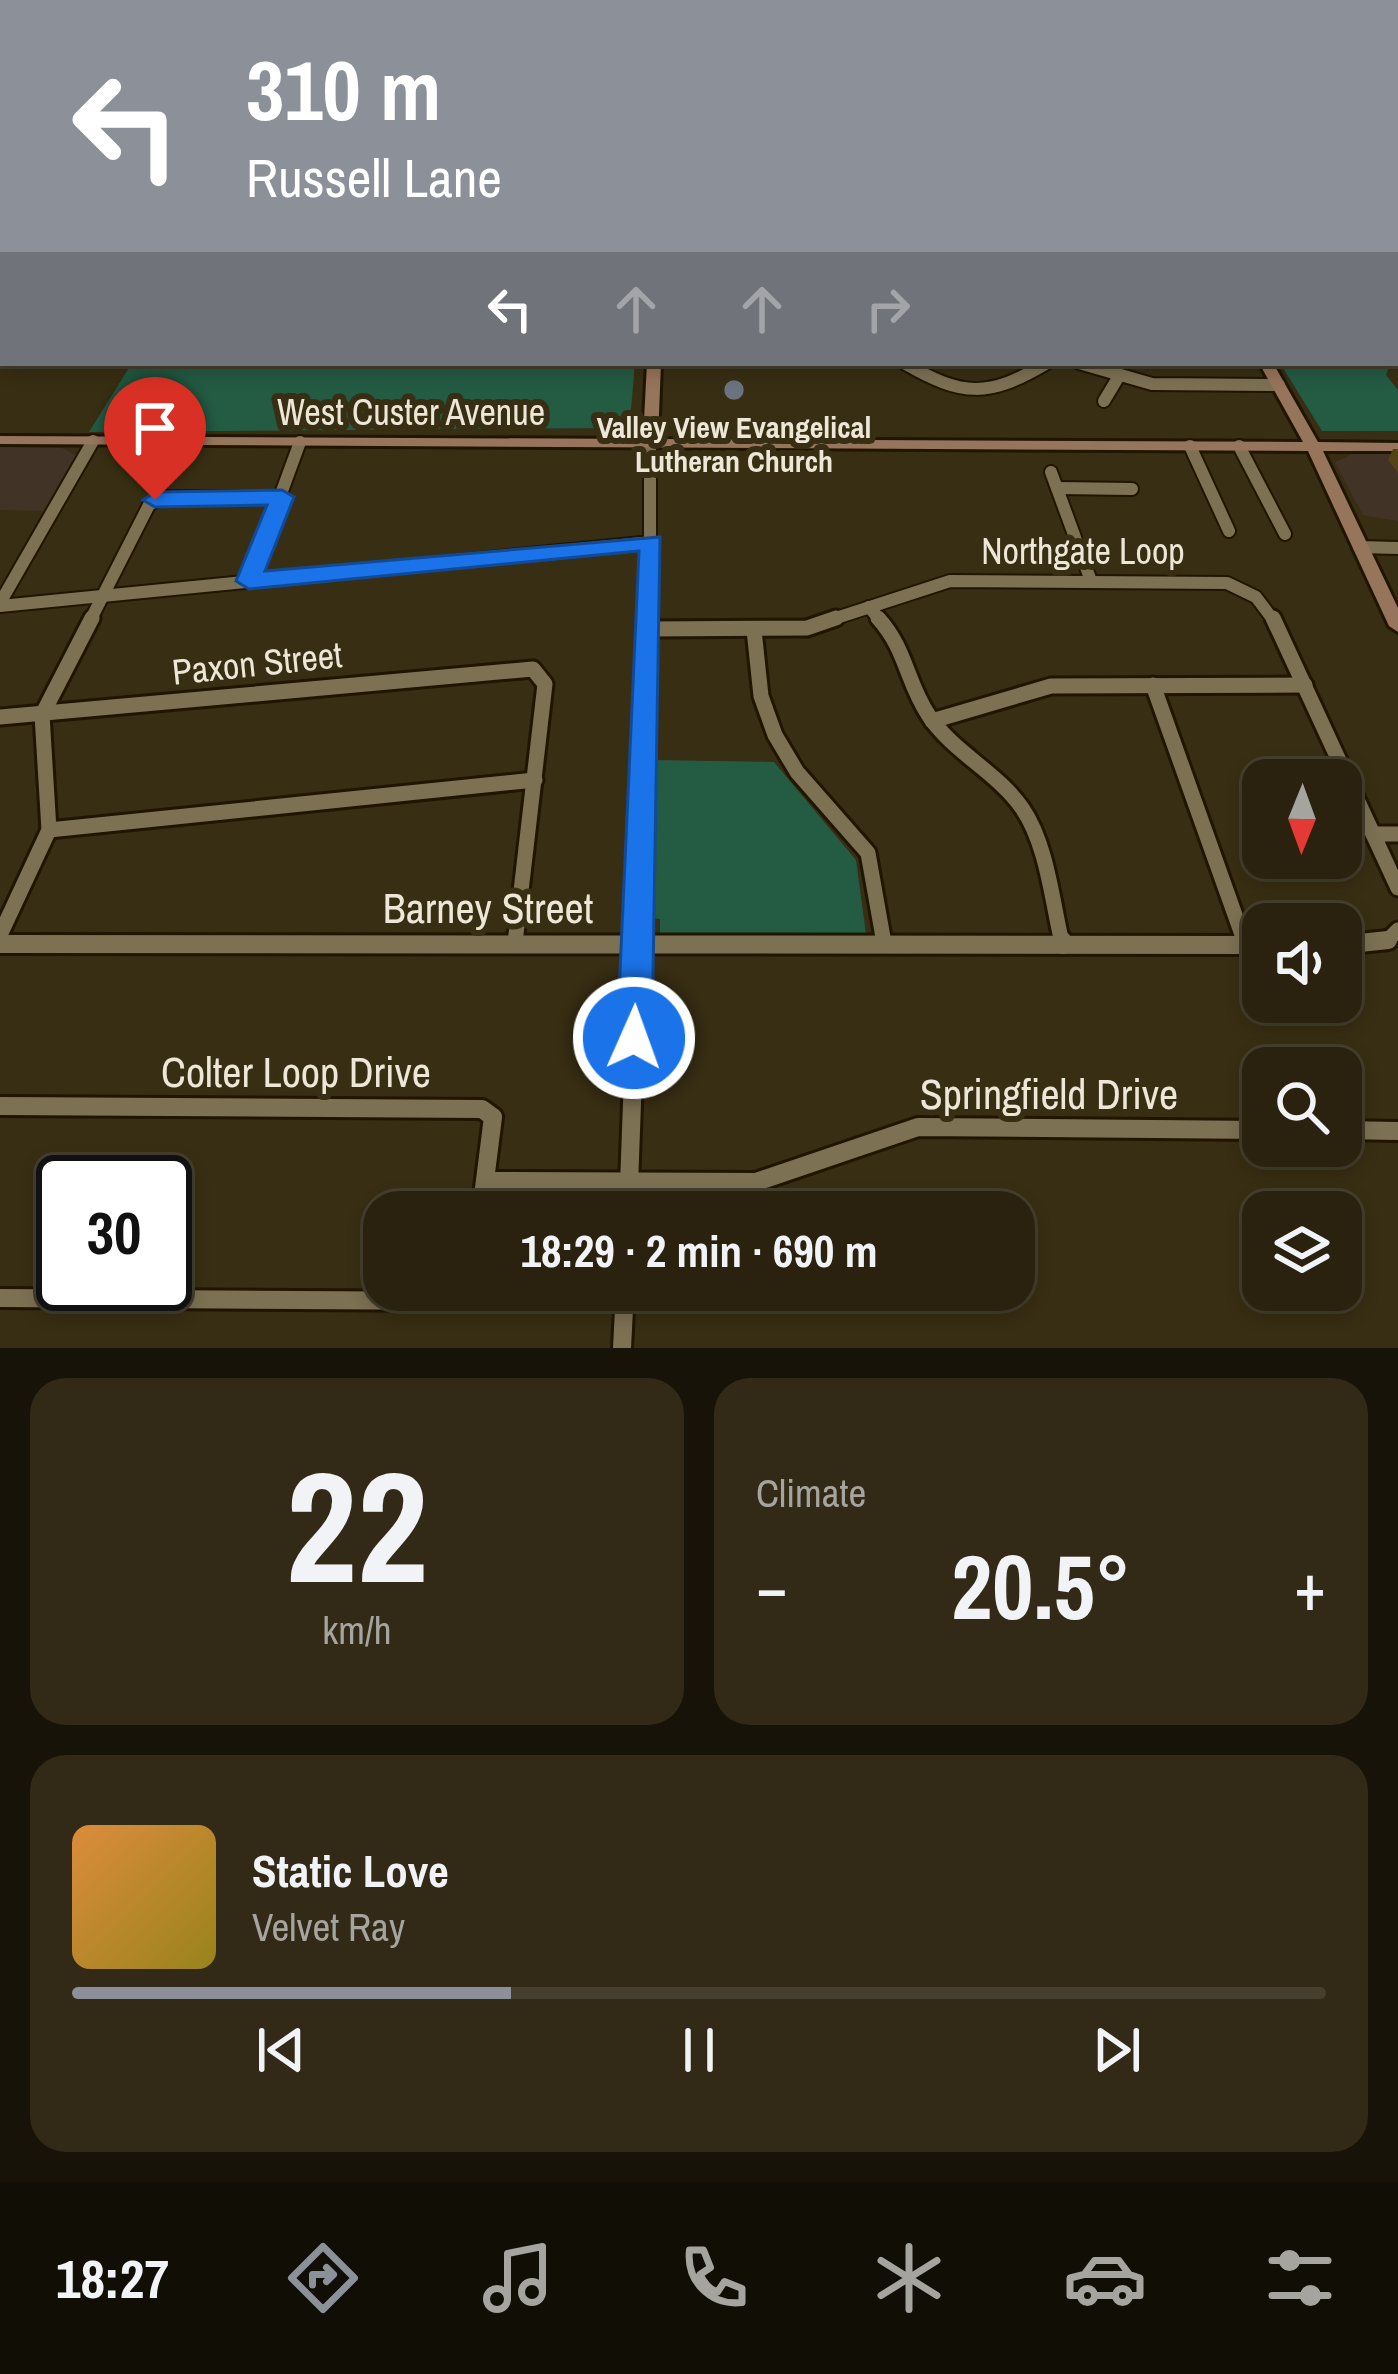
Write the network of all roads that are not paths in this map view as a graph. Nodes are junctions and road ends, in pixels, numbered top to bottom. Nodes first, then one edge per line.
1 (654, 366) edge
2 (909, 366) edge
3 (1041, 366) edge
4 (1088, 366) edge
5 (1268, 366) edge
6 (1119, 376) junction
7 (1279, 385) junction
8 (1104, 401) dead end
9 (0, 440) edge
10 (93, 441) junction
11 (300, 442) junction
12 (650, 444) junction
13 (1190, 446) junction
14 (1239, 446) junction
15 (1313, 446) junction
16 (1398, 447) edge
17 (1052, 472) dead end
18 (1057, 488) junction
19 (1132, 489) dead end
20 (282, 497) junction
21 (1229, 531) dead end
22 (1285, 534) dead end
23 (652, 542) junction
24 (1360, 547) junction
25 (1398, 548) edge
26 (249, 581) junction
27 (1091, 581) junction
28 (104, 596) junction
29 (0, 604) edge
30 (869, 607) junction
31 (1398, 626) edge
32 (650, 629) junction
33 (754, 630) junction
34 (1153, 685) junction
35 (1305, 685) junction
36 (42, 715) junction
37 (0, 717) edge
38 (932, 721) junction
39 (535, 780) junction
40 (49, 830) junction
41 (1373, 834) junction
42 (1398, 834) edge
43 (1398, 888) edge
44 (1242, 914) edge
45 (1398, 930) edge
46 (0, 939) edge
47 (1362, 943) edge
48 (515, 944) junction
49 (638, 944) junction
50 (884, 944) junction
51 (1063, 945) junction
52 (1242, 945) edge
53 (0, 1106) edge
54 (1242, 1130) edge
55 (1362, 1130) edge
56 (1398, 1130) edge
57 (630, 1178) junction
58 (485, 1181) junction
59 (484, 1191) edge
60 (629, 1191) edge
61 (0, 1298) edge
62 (363, 1300) edge
63 (624, 1311) edge
64 (622, 1348) edge

1 - 12 main road
2 - 3 street
4 - 6 street
5 - 7 main road
6 - 7 street
6 - 8 street
7 - 15 main road
9 - 10 main road, West Custer Avenue
10 - 11 main road, West Custer Avenue
10 - 29 street
11 - 12 main road, West Custer Avenue
11 - 20 street
12 - 13 main road, West Custer Avenue
12 - 23 street
13 - 14 main road, West Custer Avenue
13 - 21 street
14 - 15 main road, West Custer Avenue
14 - 22 street
15 - 16 main road, West Custer Avenue
15 - 24 main road
17 - 18 street
18 - 19 street
18 - 27 street
20 - 26 street
20 - 28 street
23 - 26 street
23 - 32 street
24 - 25 street
24 - 31 main road
26 - 28 street
27 - 30 street, Northgate Loop
27 - 35 street, Northgate Loop
28 - 29 street
28 - 36 street
30 - 33 street, Northgate Loop
30 - 38 street
32 - 33 street, Northgate Loop
32 - 49 street
33 - 50 street
34 - 35 street
34 - 38 street
34 - 44 street
35 - 41 street, Northgate Loop
36 - 37 street, Paxon Street
36 - 39 street, Paxon Street
36 - 40 street
38 - 51 street
39 - 40 street
39 - 48 street
40 - 46 street
41 - 42 street
41 - 43 street
45 - 47 street
46 - 48 street, Barney Street
48 - 49 street, Barney Street
49 - 50 street, Barney Street
49 - 57 street
50 - 51 street, Barney Street
51 - 52 street, Barney Street
53 - 58 street, Colter Loop Drive
54 - 57 street, Springfield Drive
55 - 56 street
57 - 58 street, Springfield Drive
57 - 60 street
58 - 59 street, Colter Loop Drive
61 - 62 street
63 - 64 street

